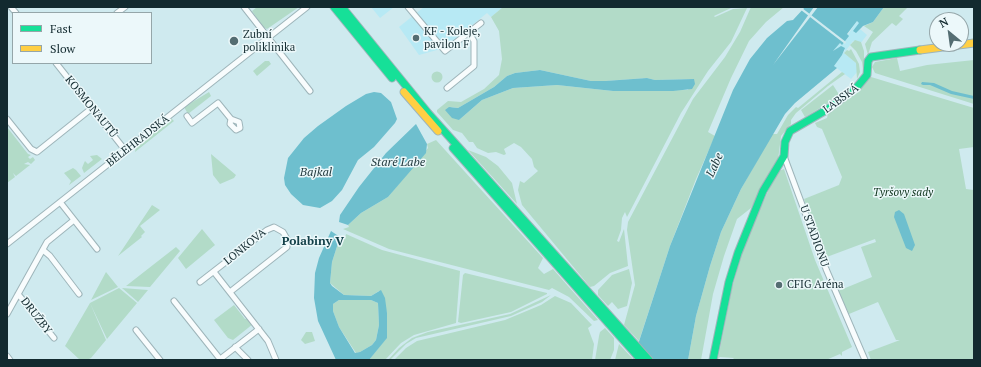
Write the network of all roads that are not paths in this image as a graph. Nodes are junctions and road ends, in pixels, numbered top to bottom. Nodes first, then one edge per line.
1 (244, 7) edge
2 (307, 7) edge
3 (334, 7) edge
4 (342, 7) edge
5 (408, 7) edge
6 (481, 23) dead end
7 (469, 33) junction
8 (268, 37) junction
9 (974, 44) edge
10 (57, 64) edge
11 (447, 88) dead end
12 (310, 91) dead end
13 (92, 108) junction
14 (187, 116) dead end
15 (7, 119) edge
16 (231, 119) dead end
17 (125, 150) junction
18 (784, 156) junction
19 (60, 202) junction
20 (74, 220) junction
21 (7, 244) edge
22 (97, 248) dead end
23 (43, 250) junction
24 (214, 272) junction
25 (200, 282) dead end
26 (230, 292) junction
27 (18, 294) junction
28 (79, 294) dead end
29 (174, 301) dead end
30 (7, 314) edge
31 (612, 323) junction
32 (258, 329) junction
33 (136, 330) dead end
34 (54, 338) dead end
35 (235, 347) junction
36 (7, 356) edge
37 (220, 359) edge
38 (10, 360) edge
39 (160, 360) edge
40 (248, 360) edge
41 (276, 360) edge
42 (641, 360) edge
43 (650, 360) edge
44 (713, 360) edge
45 (865, 360) edge

1 - 8 street
2 - 8 street, BĚLEHRADSKÁ
3 - 31 main road
4 - 31 main road
5 - 7 street
6 - 7 street
7 - 11 street
8 - 12 street
8 - 17 street, BĚLEHRADSKÁ
9 - 18 main road, LABSKÁ
10 - 13 street, KOSMONAUTŮ
13 - 15 street
13 - 17 street, KOSMONAUTŮ
14 - 16 street
17 - 19 street, BĚLEHRADSKÁ
18 - 44 main road
18 - 45 street, U STADIONU
19 - 20 street
19 - 21 street, BĚLEHRADSKÁ
20 - 22 street
20 - 23 street, DRUŽBY
23 - 27 street, DRUŽBY
23 - 28 street
24 - 25 street, LONKOVA
24 - 26 street, LONKOVA
24 - 26 street, LONKOVA
26 - 32 street, LONKOVA
27 - 30 street, DRUŽBY
27 - 34 street, DRUŽBY
29 - 37 street
31 - 42 main road
31 - 43 main road
32 - 35 street
32 - 41 street, LONKOVA
33 - 39 street
35 - 37 street
35 - 40 street
36 - 38 street

